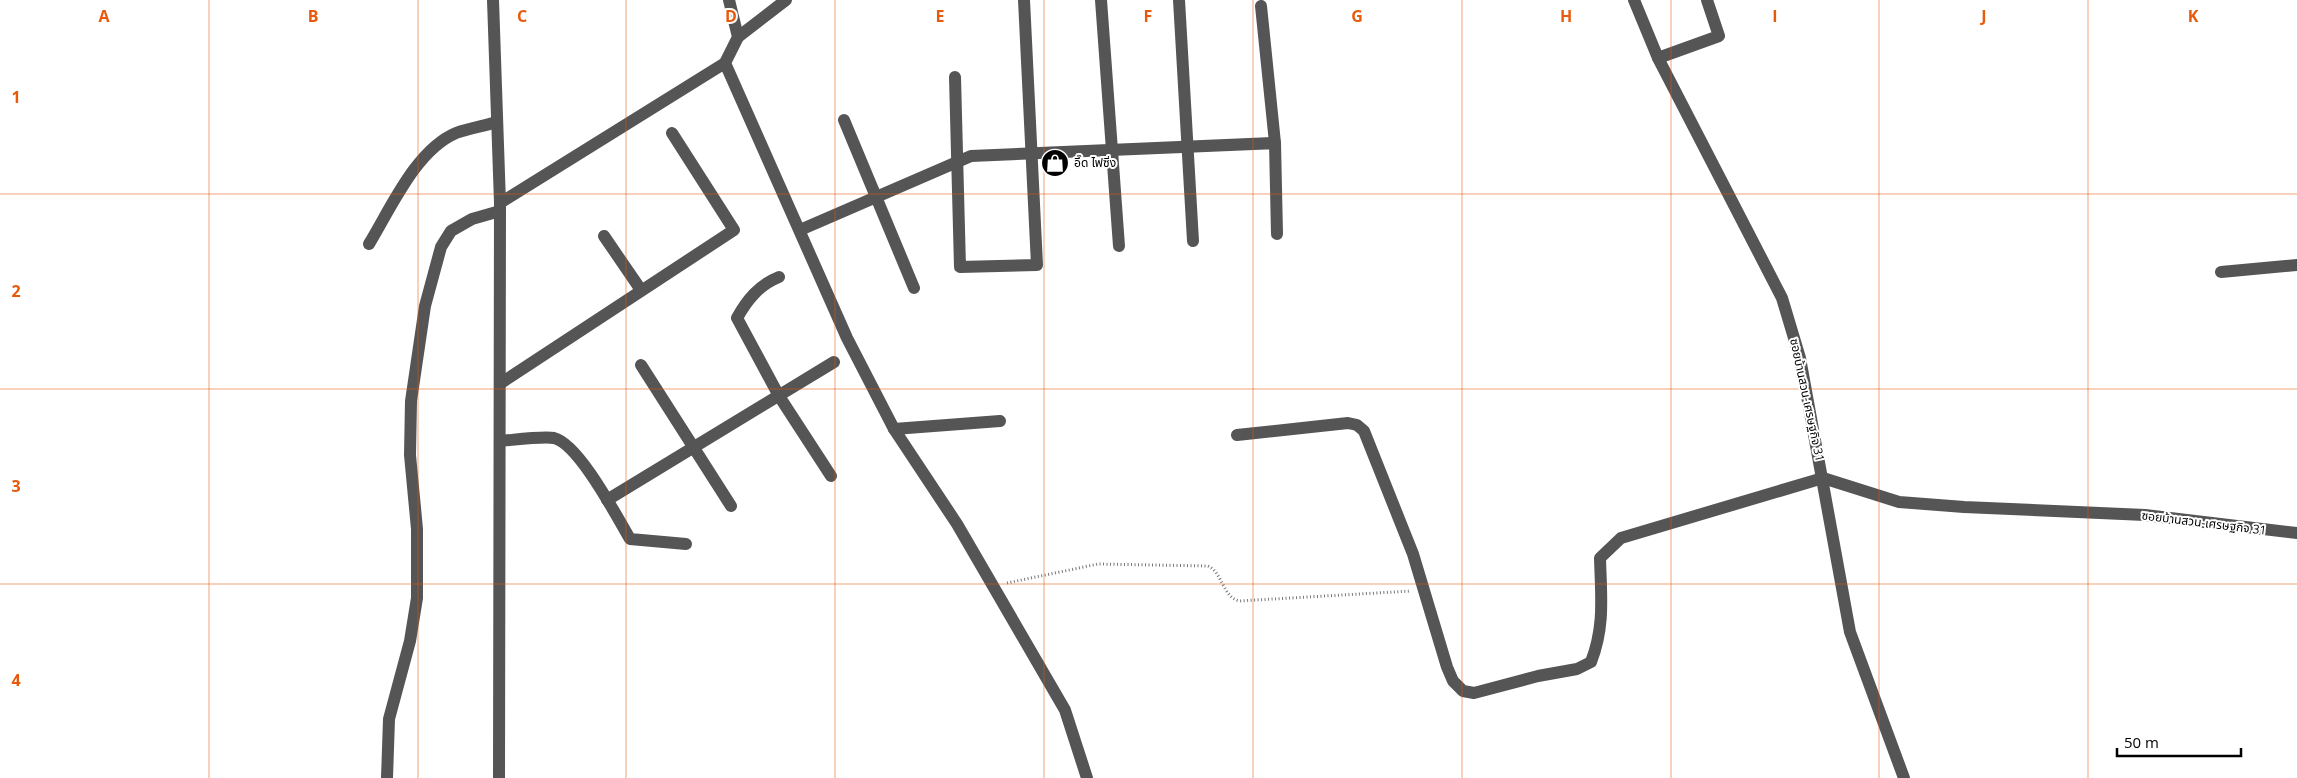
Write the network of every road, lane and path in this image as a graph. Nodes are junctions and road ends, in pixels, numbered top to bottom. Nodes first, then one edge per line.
1 (493, 0) edge
2 (729, 0) edge
3 (786, 0) edge
4 (1024, 0) edge
5 (1101, 0) edge
6 (1179, 0) edge
7 (1634, 0) edge
8 (1707, 0) edge
9 (1261, 6) dead end
10 (738, 37) junction
11 (1658, 58) junction
12 (725, 63) junction
13 (955, 77) dead end
14 (844, 120) dead end
15 (497, 122) junction
16 (672, 133) dead end
17 (1275, 143) junction
18 (1187, 147) junction
19 (1113, 150) junction
20 (1033, 154) junction
21 (956, 162) junction
22 (877, 197) junction
23 (500, 207) junction
24 (800, 230) junction
25 (1277, 234) dead end
26 (604, 236) dead end
27 (1193, 241) dead end
28 (369, 244) dead end
29 (1119, 246) dead end
30 (2297, 265) edge
31 (2221, 272) dead end
32 (779, 277) dead end
33 (914, 288) dead end
34 (641, 290) junction
35 (834, 362) dead end
36 (641, 365) dead end
37 (501, 383) junction
38 (779, 396) junction
39 (1000, 421) dead end
40 (894, 429) junction
41 (1238, 435) dead end
42 (500, 441) junction
43 (695, 447) junction
44 (831, 476) dead end
45 (1823, 478) junction
46 (607, 500) junction
47 (731, 506) dead end
48 (2297, 533) edge
49 (686, 544) dead end
50 (994, 585) junction
51 (1424, 590) junction
52 (387, 778) edge
53 (499, 778) edge
54 (1087, 778) edge
55 (1904, 778) edge

1 - 15 street
2 - 10 street
3 - 10 street
4 - 20 street
5 - 19 street
6 - 18 street
7 - 11 street, ซอยบ้านสวน-เศรษฐกิจ 31
8 - 11 street
9 - 17 street
10 - 12 street
11 - 45 street, ซอยบ้านสวน-เศรษฐกิจ 31
12 - 23 street
12 - 24 street
13 - 21 street
14 - 22 street
15 - 23 street
15 - 28 street
16 - 34 street
17 - 18 street
17 - 25 street
18 - 19 street
18 - 27 street
19 - 20 street
19 - 29 street
20 - 21 street
20 - 21 street
21 - 22 street
22 - 24 street
22 - 33 street
23 - 37 street
23 - 52 street
24 - 40 street
26 - 34 street
30 - 31 street
32 - 38 street
34 - 37 street
35 - 38 street
36 - 43 street
37 - 42 street
38 - 43 street
38 - 44 street
39 - 40 street
40 - 50 street
41 - 51 street
42 - 46 street
42 - 53 street
43 - 46 street
43 - 47 street
45 - 48 street, ซอยบ้านสวน-เศรษฐกิจ 31
45 - 51 street
45 - 55 street
46 - 49 street
50 - 51 path
50 - 54 street

